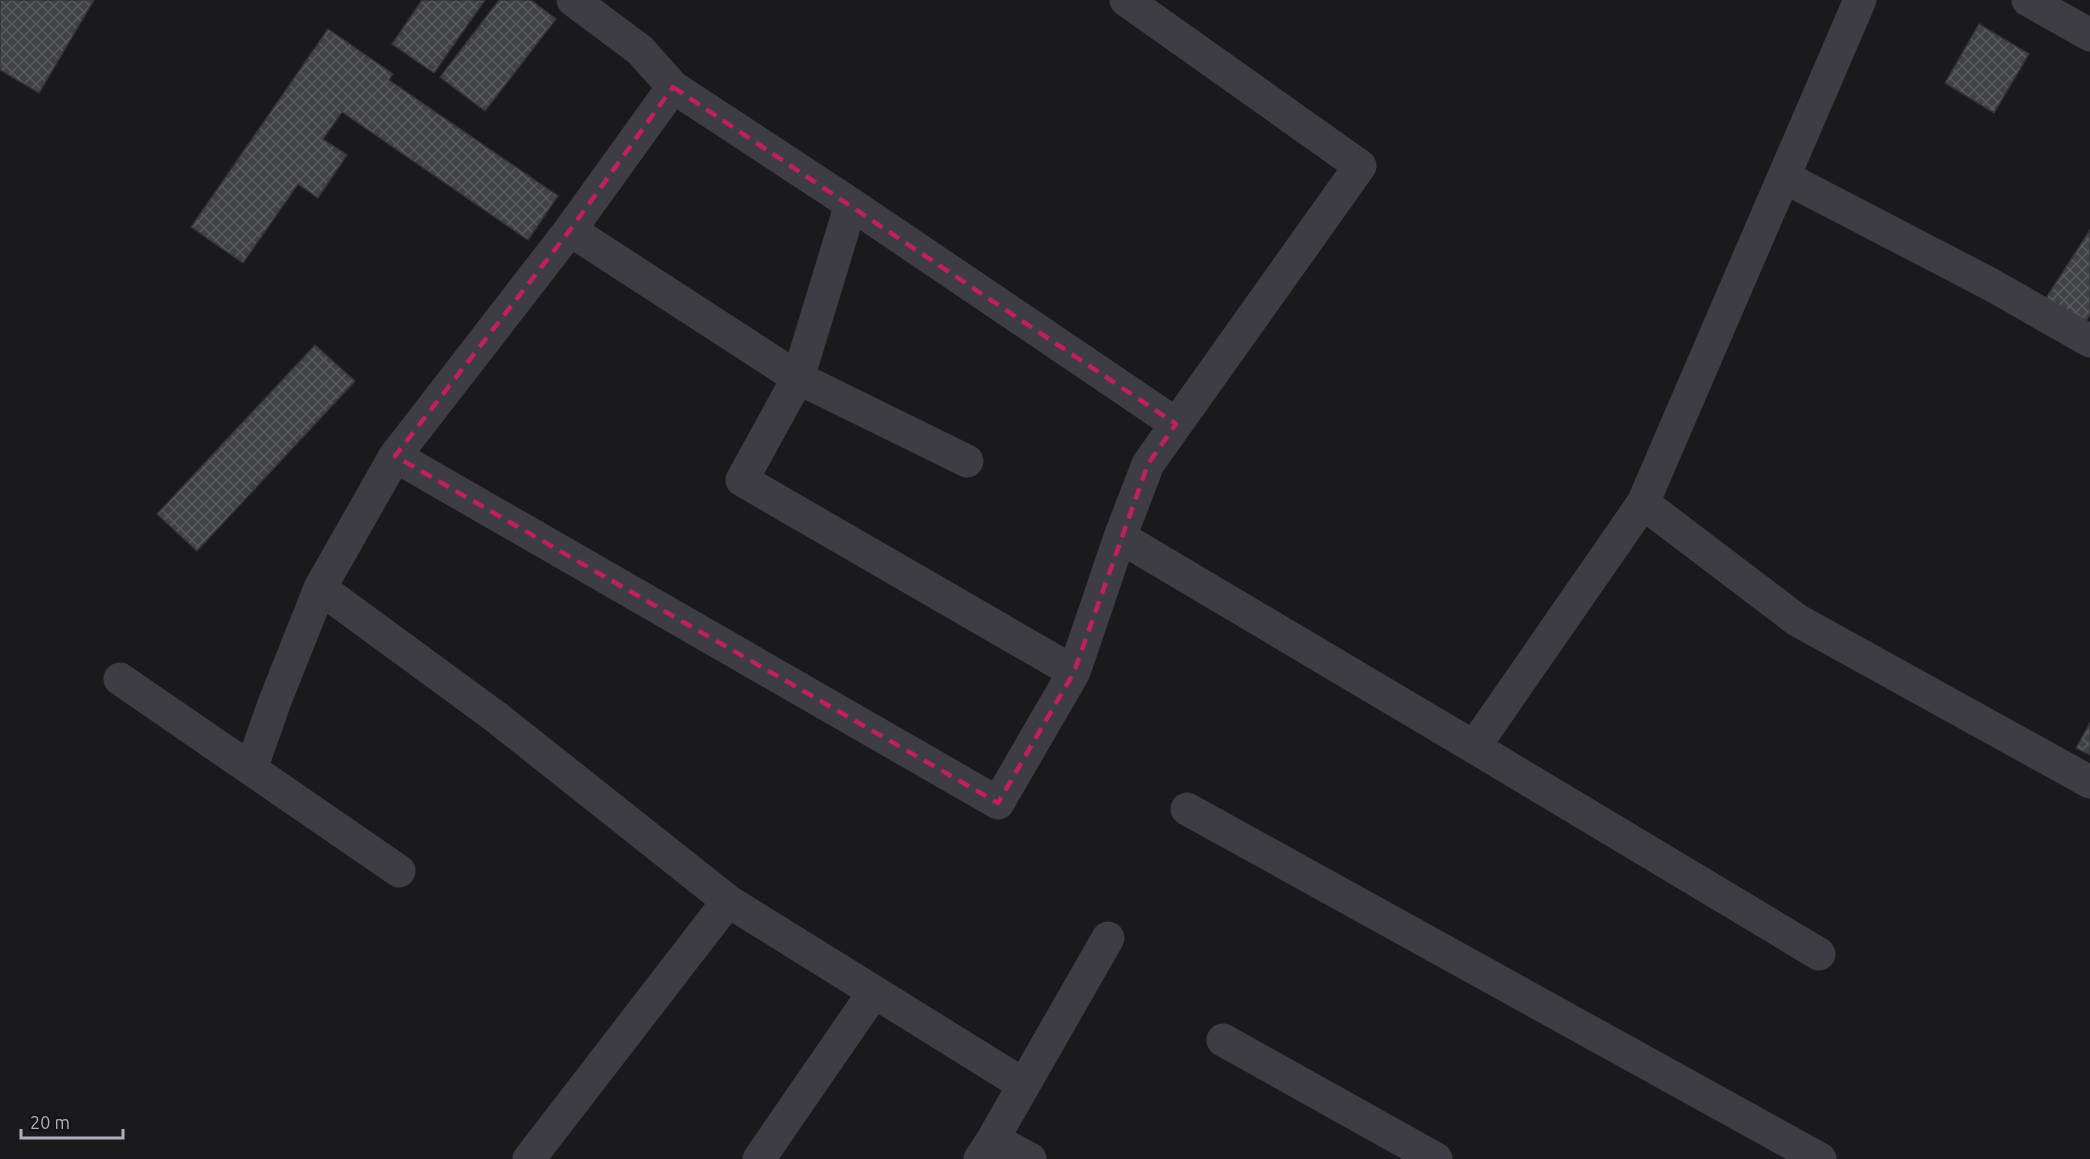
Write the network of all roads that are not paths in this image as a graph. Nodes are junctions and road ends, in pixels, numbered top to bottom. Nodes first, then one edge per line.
1 (573, 0) edge
2 (1126, 0) edge
3 (1860, 0) edge
4 (2028, 0) edge
5 (2090, 35) edge
6 (673, 87) junction
7 (1784, 177) junction
8 (851, 204) junction
9 (570, 230) junction
10 (2090, 341) edge
11 (798, 378) junction
12 (1176, 424) junction
13 (395, 456) junction
14 (967, 461) dead end
15 (1643, 503) junction
16 (1120, 537) junction
17 (320, 588) junction
18 (1074, 672) junction
19 (120, 679) dead end
20 (1474, 747) junction
21 (251, 769) junction
22 (2090, 782) edge
23 (1187, 809) dead end
24 (399, 871) dead end
25 (728, 901) junction
26 (1108, 938) dead end
27 (1819, 954) dead end
28 (874, 992) junction
29 (1223, 1040) dead end
30 (1024, 1085) junction
31 (987, 1149) edge
32 (529, 1159) edge
33 (759, 1159) edge
34 (1030, 1159) edge
35 (1436, 1159) edge
36 (1820, 1159) edge

1 - 6 street
2 - 12 street
3 - 7 street
4 - 5 street
6 - 8 street
6 - 9 street
7 - 10 street
7 - 15 street
8 - 11 street
8 - 12 street
9 - 11 street
9 - 13 street
11 - 14 street
11 - 18 street
12 - 16 street
13 - 17 street
13 - 18 street
15 - 20 street
15 - 22 street
16 - 18 street
16 - 20 street
17 - 21 street
17 - 25 street
19 - 21 street
20 - 27 street
21 - 24 street
23 - 36 street
25 - 28 street
25 - 32 street
26 - 30 street
28 - 30 street
28 - 33 street
29 - 35 street
30 - 31 street
31 - 34 street

